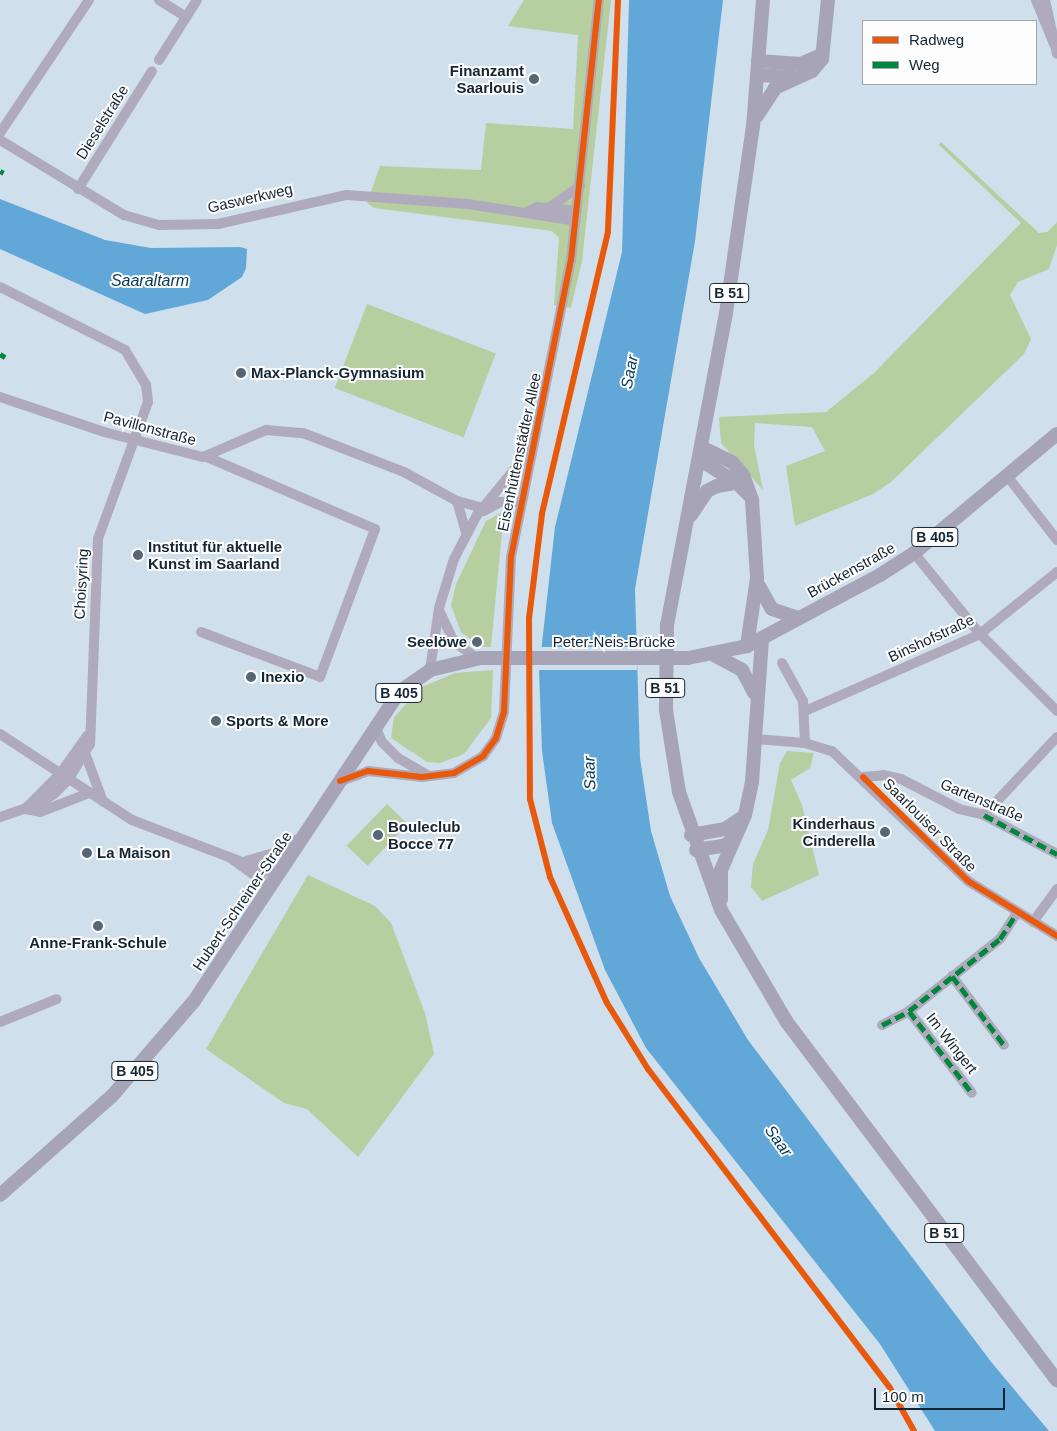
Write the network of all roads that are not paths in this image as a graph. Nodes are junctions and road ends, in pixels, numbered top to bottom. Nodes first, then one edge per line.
1 (89, 0) edge
2 (159, 0) edge
3 (197, 0) edge
4 (599, 0) edge
5 (764, 0) edge
6 (828, 0) edge
7 (1036, 0) edge
8 (1046, 0) edge
9 (186, 16) junction
10 (1054, 44) junction
11 (826, 45) junction
12 (1057, 54) edge
13 (159, 60) dead end
14 (758, 68) junction
15 (152, 71) dead end
16 (794, 77) junction
17 (753, 126) junction
18 (0, 133) edge
19 (0, 140) edge
20 (580, 186) junction
21 (78, 189) junction
22 (549, 208) junction
23 (528, 211) junction
24 (576, 216) junction
25 (0, 287) edge
26 (0, 397) edge
27 (1057, 434) edge
28 (136, 440) junction
29 (532, 447) junction
30 (700, 453) junction
31 (205, 456) junction
32 (1008, 478) junction
33 (738, 483) junction
34 (752, 500) junction
35 (457, 501) junction
36 (520, 502) junction
37 (480, 512) junction
38 (686, 524) junction
39 (466, 532) junction
40 (1057, 540) edge
41 (914, 553) junction
42 (1057, 572) edge
43 (757, 578) junction
44 (439, 608) junction
45 (798, 618) junction
46 (201, 632) dead end
47 (980, 634) junction
48 (762, 638) junction
49 (747, 646) junction
50 (713, 655) junction
51 (478, 658) junction
52 (688, 658) joint
53 (782, 663) dead end
54 (430, 670) junction
55 (756, 700) junction
56 (805, 711) junction
57 (1057, 711) edge
58 (375, 725) junction
59 (0, 734) edge
60 (87, 736) junction
61 (1057, 737) edge
62 (755, 739) junction
63 (805, 743) junction
64 (85, 753) junction
65 (64, 777) junction
66 (436, 777) junction
67 (864, 777) junction
68 (340, 781) junction
69 (89, 793) junction
70 (104, 803) junction
71 (24, 809) junction
72 (745, 815) junction
73 (984, 815) junction
74 (0, 817) edge
75 (309, 830) junction
76 (691, 835) junction
77 (734, 837) junction
78 (696, 850) junction
79 (1057, 854) edge
80 (228, 857) junction
81 (246, 861) junction
82 (275, 881) junction
83 (1057, 889) edge
84 (722, 910) junction
85 (1017, 913) junction
86 (1033, 922) junction
87 (1057, 936) edge
88 (952, 976) junction
89 (57, 999) dead end
90 (908, 1011) junction
91 (0, 1022) edge
92 (882, 1025) dead end
93 (1004, 1045) dead end
94 (972, 1093) dead end
95 (0, 1195) edge
96 (1057, 1380) edge

1 - 18 street
2 - 9 street
3 - 9 street
4 - 20 street, Eisenhüttenstädter Allee
5 - 14 main road, B 51
6 - 11 main road
7 - 10 street
8 - 10 street
9 - 13 street
10 - 12 street
11 - 14 main road
11 - 16 main road
14 - 16 main road
14 - 17 main road, B 51
15 - 21 street, Dieselstraße
16 - 17 main road
17 - 30 main road, B 51
19 - 21 street, Gaswerkweg
20 - 22 street, Gaswerkweg
20 - 24 street, Eisenhüttenstädter Allee
21 - 23 street, Gaswerkweg
22 - 23 street, Gaswerkweg
22 - 24 street, Gaswerkweg
23 - 24 street, Gaswerkweg
24 - 29 street, Eisenhüttenstädter Allee
25 - 28 street, Choisyring
26 - 28 street, Pavillonstraße
27 - 32 main road, Brückenstraße / B 405
28 - 31 street, Pavillonstraße
28 - 60 street, Choisyring
29 - 36 street, Eisenhüttenstädter Allee
29 - 37 street, Eisenhüttenstädter Allee
30 - 33 main road
30 - 34 main road
30 - 38 main road, B 51
31 - 35 street, Pavillonstraße
31 - 46 street
32 - 40 street
32 - 41 main road, Brückenstraße / B 405
33 - 34 main road
33 - 38 main road, B 51
34 - 43 main road
35 - 37 street, Pavillonstraße
35 - 39 street
36 - 37 street, Eisenhüttenstädter Allee
36 - 66 street, Eisenhüttenstädter Allee
37 - 39 street, Eisenhüttenstädter Allee
38 - 76 main road, B 51
39 - 44 street, Eisenhüttenstädter Allee
41 - 45 main road, Brückenstraße / B 405
41 - 47 street
42 - 47 street, Binshofstraße
43 - 45 main road
43 - 49 main road
44 - 51 street
44 - 54 street, Eisenhüttenstädter Allee
45 - 48 main road, Brückenstraße / B 405
47 - 56 street, Binshofstraße
47 - 57 street
48 - 49 main road, Brückenstraße / B 405
48 - 55 main road, B 51
49 - 50 main road, Brückenstraße / B 405
50 - 52 main road, Brückenstraße / B 405
50 - 55 main road, B 51
51 - 52 main road, Peter-Neis-Brücke / B 405, bridge
51 - 54 main road, Hubert-Schreiner-Straße / B 405
53 - 56 street
54 - 58 main road, Hubert-Schreiner-Straße / B 405
55 - 62 main road, B 51
56 - 63 street
58 - 66 street
58 - 68 main road, Hubert-Schreiner-Straße / B 405
59 - 65 street
60 - 64 street, Choisyring
60 - 65 street, Choisyring
61 - 73 street
62 - 63 street, Saarlouiser Straße
62 - 72 main road, B 51
63 - 67 street, Saarlouiser Straße
64 - 65 street, Choisyring
64 - 70 street
65 - 69 street
65 - 71 street, Choisyring
66 - 68 street, Eisenhüttenstädter Allee
67 - 73 street, Gartenstraße
67 - 85 street, Saarlouiser Straße
68 - 75 main road, Hubert-Schreiner-Straße / B 405
69 - 70 street
69 - 71 street
70 - 80 street
71 - 74 street
72 - 76 main road
72 - 77 main road, B 51
73 - 79 street, Gartenstraße
75 - 81 street
75 - 82 main road, Hubert-Schreiner-Straße / B 405
76 - 78 main road, B 51
77 - 78 main road
77 - 84 main road, B 51
78 - 84 main road, B 51
80 - 81 street
80 - 82 street
81 - 82 street
82 - 95 main road, Hubert-Schreiner-Straße / B 405
83 - 86 street
84 - 96 main road, B 51
85 - 86 street, Saarlouiser Straße
85 - 88 street, Im Wingert
86 - 87 street, Saarlouiser Straße
88 - 90 street, Im Wingert
88 - 93 street
89 - 91 street
90 - 92 street, Im Wingert
90 - 94 street, Im Wingert

